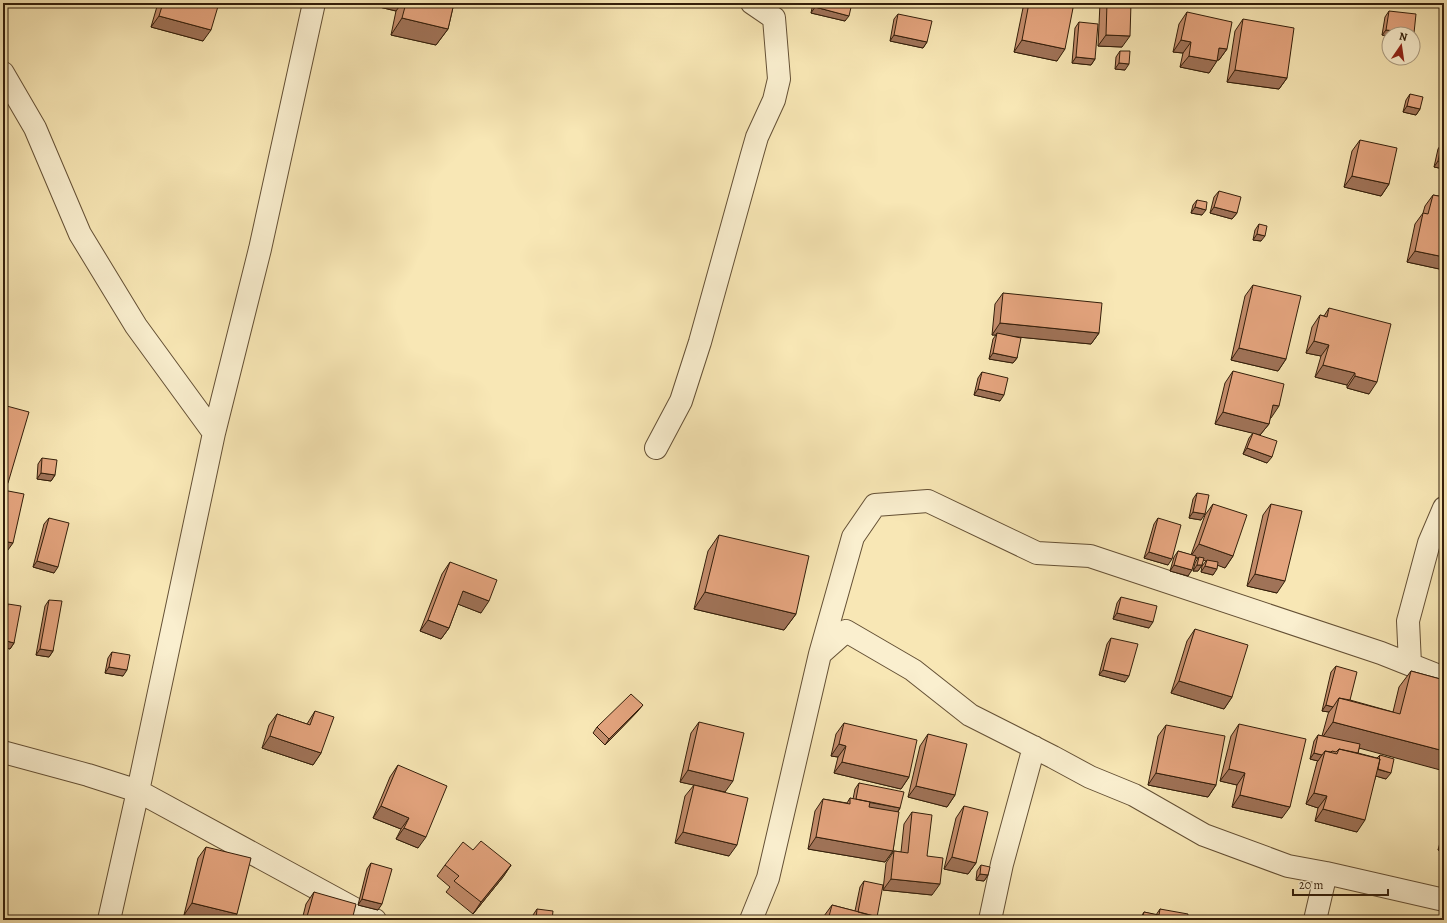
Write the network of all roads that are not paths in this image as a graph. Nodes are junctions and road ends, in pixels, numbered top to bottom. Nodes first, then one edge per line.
1 (314, 3) edge
2 (752, 3) edge
3 (3, 73) edge
4 (214, 434) junction
5 (656, 448) dead end
6 (1444, 508) edge
7 (820, 654) junction
8 (1410, 664) junction
9 (1444, 678) edge
10 (1034, 747) junction
11 (3, 752) edge
12 (138, 791) junction
13 (1326, 873) junction
14 (1444, 900) edge
15 (109, 920) edge
16 (375, 920) edge
17 (751, 920) edge
18 (990, 920) edge
19 (1315, 920) edge

1 - 4 street
2 - 5 street
3 - 4 street
4 - 12 street
6 - 8 street
7 - 8 street
7 - 10 street
7 - 17 street
8 - 9 street
10 - 13 street
10 - 18 street
11 - 12 street
12 - 15 street
12 - 16 street
13 - 14 street
13 - 19 street

